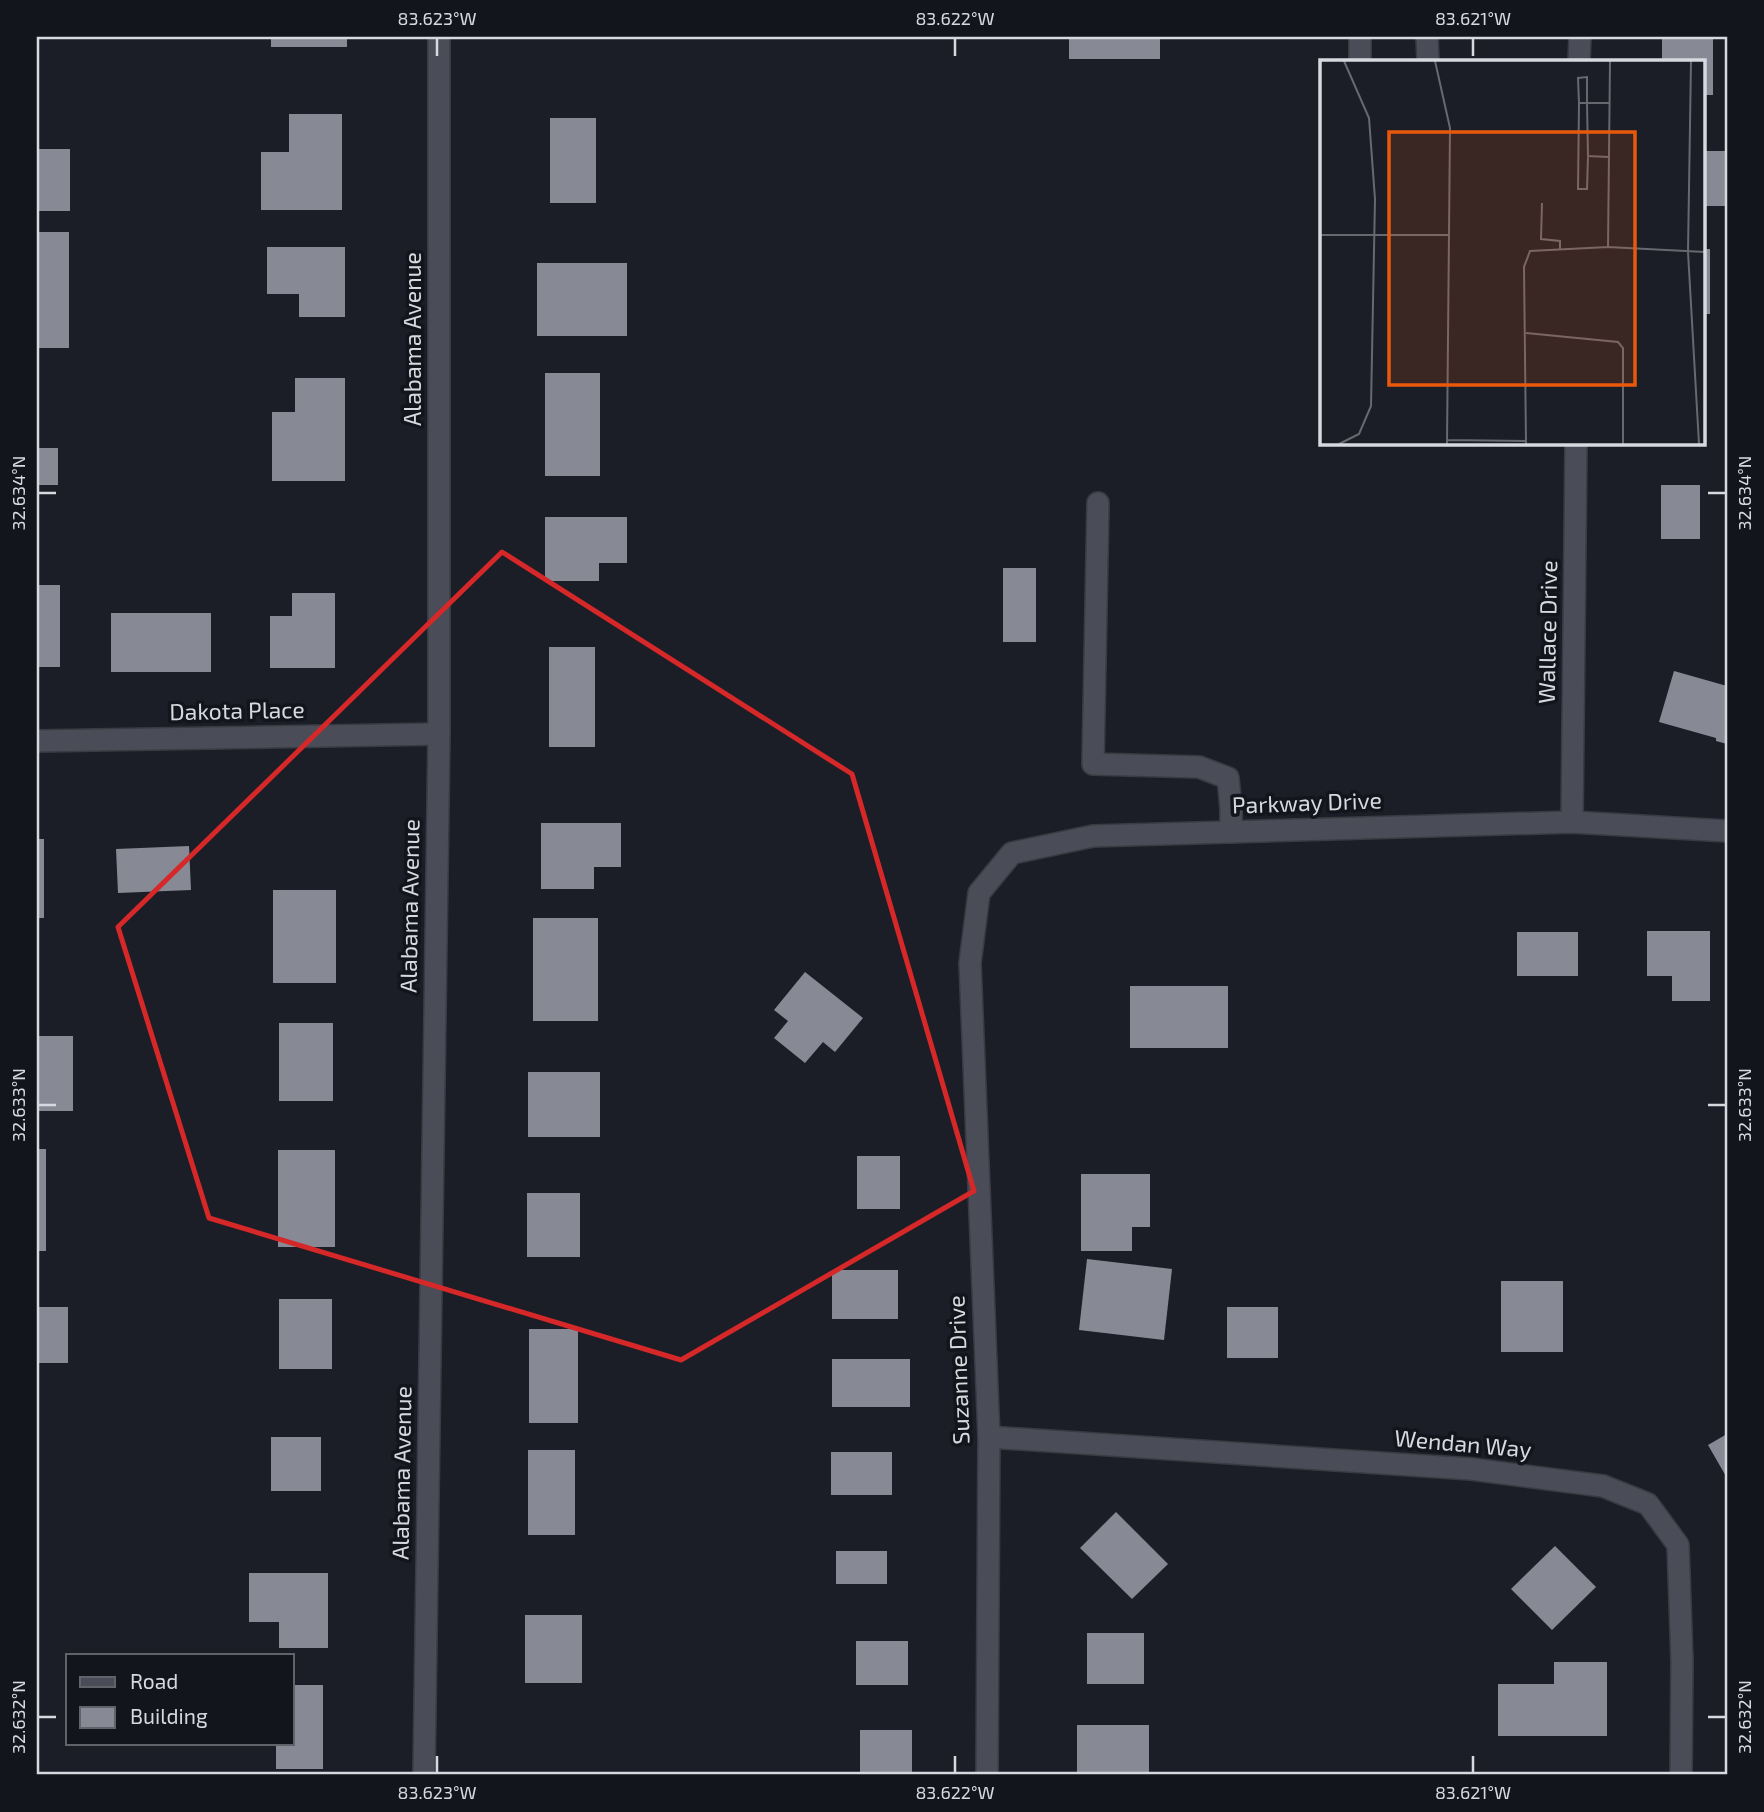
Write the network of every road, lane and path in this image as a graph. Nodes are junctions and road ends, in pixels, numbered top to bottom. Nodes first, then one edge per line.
1 (439, 37) edge
2 (1360, 37) edge
3 (1427, 37) edge
4 (1580, 37) edge
5 (1360, 60) edge
6 (1428, 60) edge
7 (1579, 60) edge
8 (1576, 444) edge
9 (1098, 503) dead end
10 (439, 734) junction
11 (37, 741) edge
12 (1572, 822) junction
13 (1727, 831) edge
14 (1231, 832) junction
15 (970, 963) joint
16 (989, 1437) junction
17 (424, 1775) edge
18 (987, 1775) edge
19 (1681, 1775) edge

1 - 10 street, Alabama Avenue
2 - 5 street
3 - 6 street
4 - 7 street
8 - 12 street, Wallace Drive
9 - 14 street
10 - 11 street, Dakota Place
10 - 17 street, Alabama Avenue
12 - 13 street, Parkway Drive
12 - 14 street, Parkway Drive
14 - 15 street, Parkway Drive
15 - 16 street, Suzanne Drive
16 - 18 street, Suzanne Drive
16 - 19 street, Wendan Way

